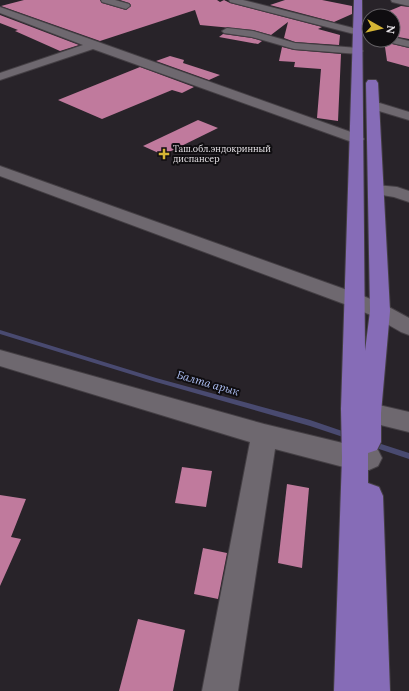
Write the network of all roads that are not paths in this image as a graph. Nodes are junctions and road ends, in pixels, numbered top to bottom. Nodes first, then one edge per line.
1 (105, 0) edge
2 (233, 0) edge
3 (358, 0) edge
4 (395, 0) edge
5 (409, 3) edge
6 (126, 6) dead end
7 (0, 10) edge
8 (361, 18) edge
9 (227, 31) dead end
10 (361, 35) edge
11 (361, 44) edge
12 (93, 45) junction
13 (366, 48) edge
14 (358, 51) junction
15 (0, 77) edge
16 (239, 97) junction
17 (373, 105) junction
18 (409, 116) edge
19 (269, 120) dead end
20 (357, 139) junction
21 (0, 171) edge
22 (376, 190) junction
23 (409, 197) edge
24 (354, 300) junction
25 (380, 311) junction
26 (409, 327) edge
27 (0, 358) edge
28 (361, 418) junction
29 (409, 422) edge
30 (264, 435) junction
31 (362, 458) junction
32 (220, 691) edge
33 (352, 691) edge
34 (372, 691) edge

1 - 6 street
2 - 10 street
3 - 8 main road
4 - 5 street
7 - 12 street
9 - 14 street
11 - 14 main road
12 - 15 street
12 - 16 street
13 - 17 main road
14 - 20 main road
16 - 19 street
16 - 20 street
17 - 18 street
17 - 22 main road
20 - 24 main road
21 - 24 street
22 - 23 street
22 - 25 main road
24 - 25 street
24 - 28 main road
25 - 26 street
25 - 28 main road
27 - 30 street
28 - 29 street
28 - 31 main road
30 - 31 street
30 - 32 street
31 - 33 main road
31 - 34 main road

